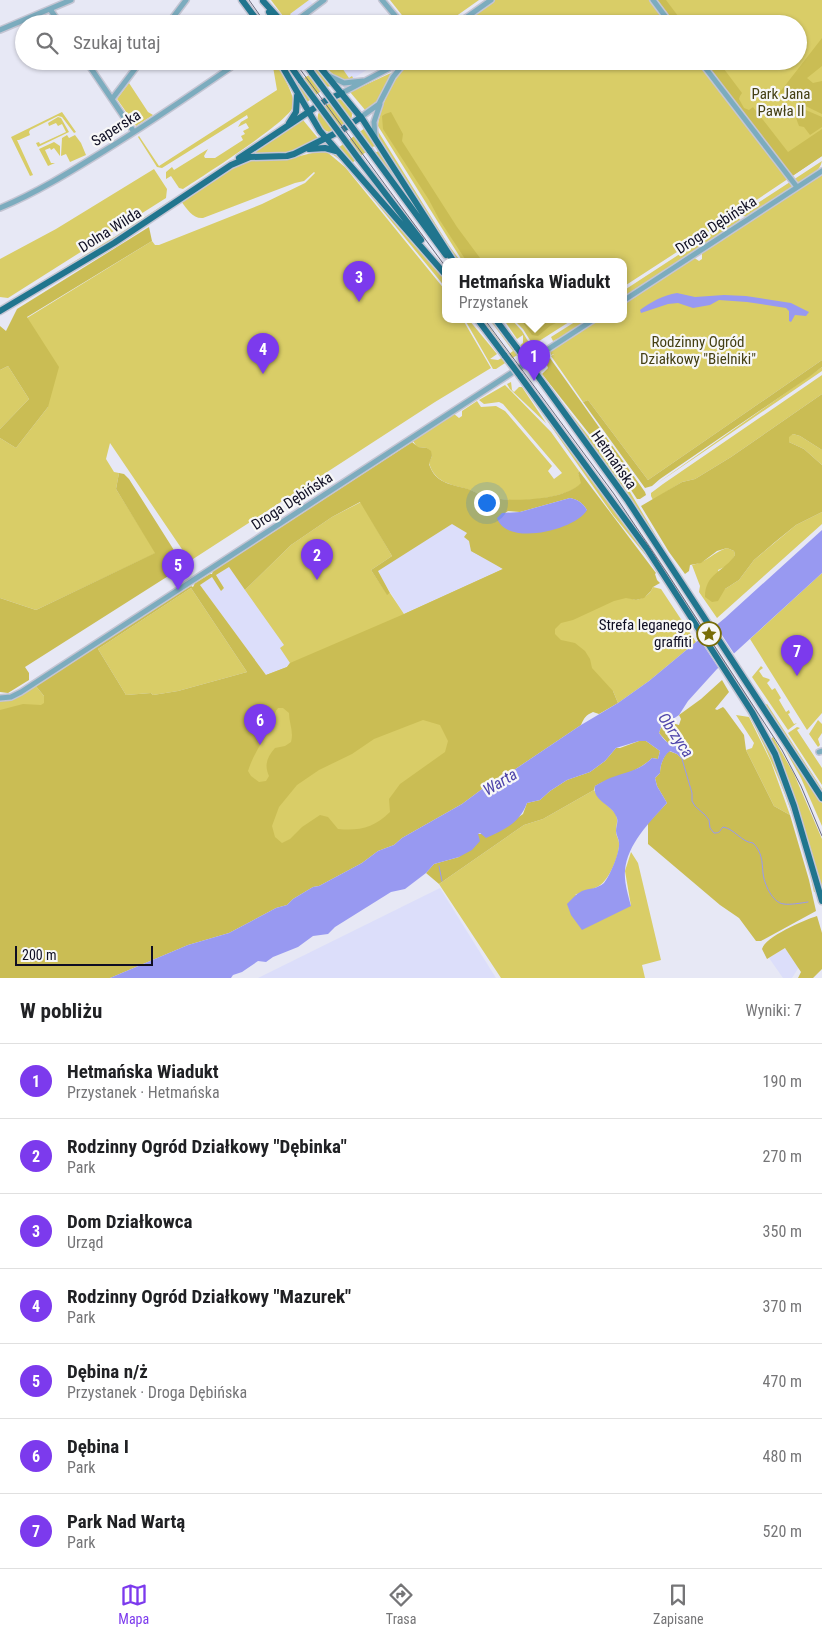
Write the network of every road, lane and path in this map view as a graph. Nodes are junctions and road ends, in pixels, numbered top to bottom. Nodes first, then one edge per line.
1 (71, 0) edge
2 (186, 0) edge
3 (243, 0) edge
4 (324, 0) edge
5 (382, 0) edge
6 (491, 0) edge
7 (653, 0) edge
8 (262, 1) edge
9 (50, 9) junction
10 (36, 15) edge
11 (54, 15) edge
12 (175, 15) edge
13 (251, 15) edge
14 (254, 15) edge
15 (271, 15) edge
16 (275, 15) edge
17 (304, 15) edge
18 (394, 15) edge
19 (470, 15) edge
20 (664, 15) edge
21 (15, 24) edge
22 (0, 30) edge
23 (92, 70) edge
24 (134, 70) edge
25 (227, 70) edge
26 (284, 70) edge
27 (293, 70) edge
28 (310, 70) edge
29 (387, 70) edge
30 (398, 70) edge
31 (707, 70) edge
32 (324, 72) joint
33 (366, 81) junction
34 (296, 91) junction
35 (342, 93) junction
36 (112, 99) junction
37 (382, 99) junction
38 (309, 113) junction
39 (361, 117) junction
40 (284, 128) junction
41 (134, 132) junction
42 (327, 138) junction
43 (377, 142) junction
44 (303, 150) junction
45 (343, 156) junction
46 (231, 165) junction
47 (822, 171) edge
48 (797, 187) junction
49 (0, 208) edge
50 (449, 258) edge
51 (450, 258) edge
52 (442, 270) edge
53 (442, 271) edge
54 (627, 298) edge
55 (0, 311) edge
56 (480, 323) edge
57 (498, 323) edge
58 (588, 323) edge
59 (1, 698) edge
60 (822, 798) edge
61 (822, 901) edge

1 - 9 street
2 - 12 street
3 - 13 main road
3 - 14 main road
4 - 17 street
5 - 18 street
6 - 19 street
7 - 20 street
8 - 15 main road
8 - 16 main road
9 - 10 street
9 - 11 street
21 - 22 street
23 - 36 street
24 - 36 street
25 - 41 street, Saperska
26 - 34 main road
27 - 52 main road, bridge
28 - 50 main road, bridge
29 - 33 street
30 - 37 street
31 - 48 street
32 - 33 street
32 - 35 main road
33 - 35 street
34 - 38 main road
34 - 40 main road
35 - 38 main road, Dolna Wilda
35 - 39 main road
36 - 41 street
37 - 39 street
37 - 43 street
38 - 40 main road, Dolna Wilda
38 - 42 main road
39 - 42 main road, Dolna Wilda
39 - 43 main road
40 - 46 main road, Dolna Wilda
41 - 49 street, Saperska
42 - 44 main road, Dolna Wilda
42 - 45 main road
43 - 51 main road
44 - 45 main road
44 - 46 main road, Dolna Wilda
45 - 53 main road
46 - 55 main road, Dolna Wilda
47 - 48 street, Droga Dębińska
48 - 54 street, Droga Dębińska
56 - 61 main road, Hetmańska, bridge
57 - 60 main road, Hetmańska, bridge
58 - 59 street, Droga Dębińska

